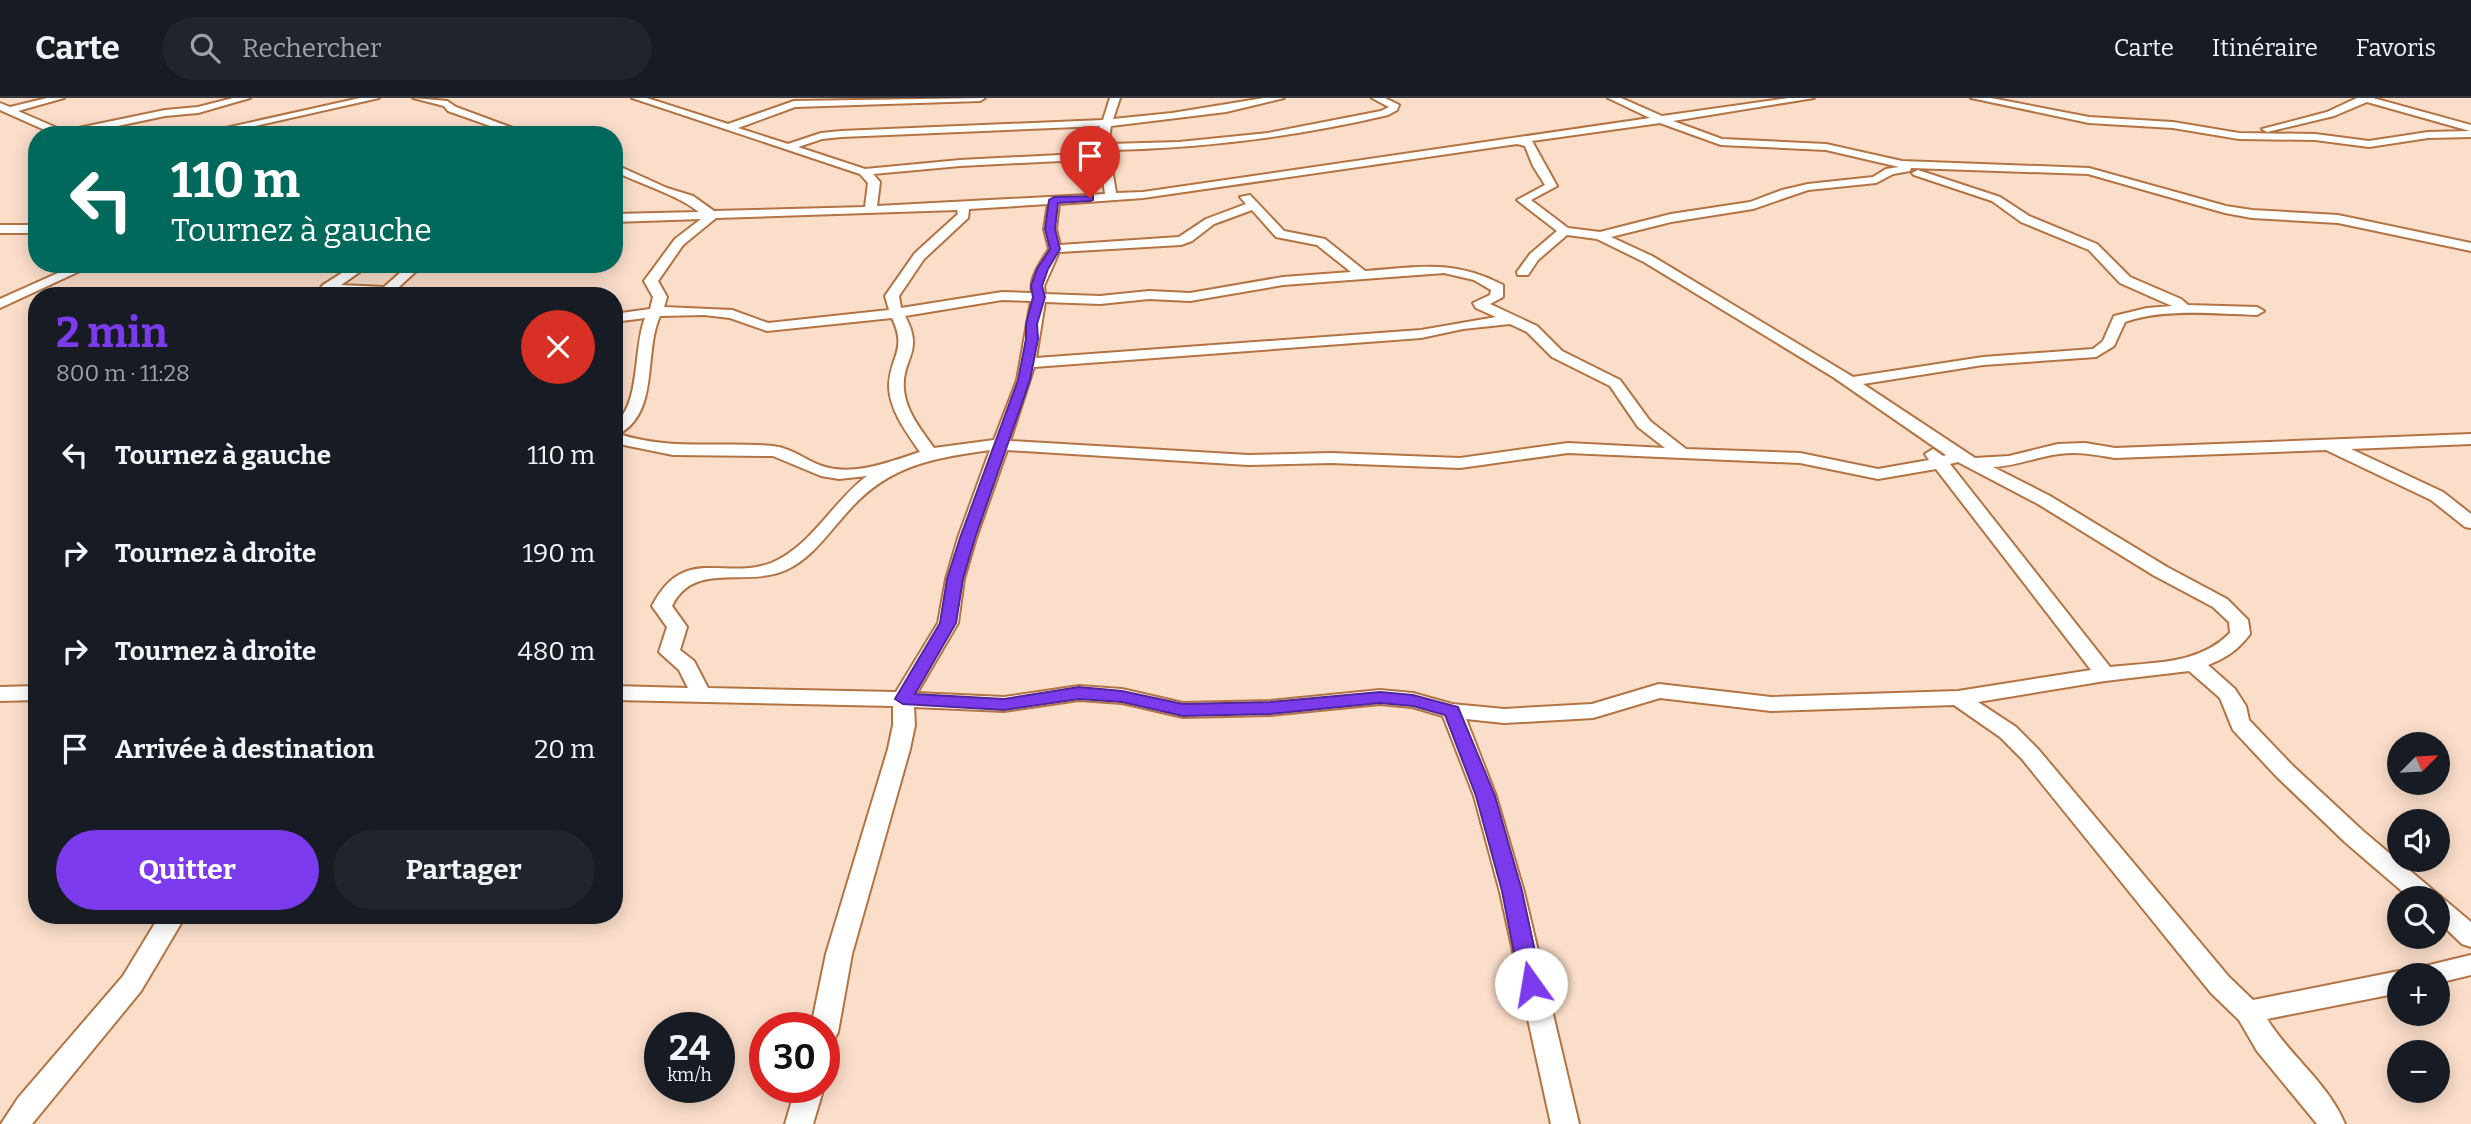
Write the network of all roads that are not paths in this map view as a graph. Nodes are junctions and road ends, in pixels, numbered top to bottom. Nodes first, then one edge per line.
1 (58, 98) edge
2 (245, 98) edge
3 (374, 98) edge
4 (418, 98) edge
5 (637, 98) edge
6 (980, 98) edge
7 (1115, 98) edge
8 (1279, 98) edge
9 (1377, 98) edge
10 (1613, 98) edge
11 (1809, 98) edge
12 (1976, 98) edge
13 (2364, 99) edge
14 (791, 101) edge
15 (4, 108) edge
16 (1661, 119) junction
17 (1105, 124) junction
18 (46, 126) edge
19 (102, 126) edge
20 (242, 126) edge
21 (501, 126) edge
22 (728, 128) junction
23 (2471, 128) edge
24 (2471, 134) edge
25 (2271, 137) junction
26 (1517, 140) junction
27 (791, 146) junction
28 (1104, 151) junction
29 (1900, 166) junction
30 (623, 171) edge
31 (864, 172) junction
32 (1234, 183) junction
33 (1111, 197) junction
34 (1054, 200) junction
35 (960, 205) junction
36 (1253, 206) junction
37 (871, 210) junction
38 (712, 216) junction
39 (623, 218) edge
40 (0, 229) edge
41 (28, 229) edge
42 (1564, 231) junction
43 (2405, 233) junction
44 (2471, 235) edge
45 (1600, 236) junction
46 (2471, 247) edge
47 (1055, 249) junction
48 (1522, 272) dead end
49 (69, 273) edge
50 (352, 273) edge
51 (407, 273) edge
52 (1360, 274) junction
53 (38, 287) edge
54 (332, 287) edge
55 (390, 287) edge
56 (28, 291) edge
57 (1039, 297) junction
58 (0, 304) edge
59 (2187, 311) junction
60 (2257, 311) dead end
61 (654, 313) junction
62 (897, 313) junction
63 (623, 317) edge
64 (1509, 320) junction
65 (1026, 363) junction
66 (1850, 382) junction
67 (623, 427) edge
68 (1917, 429) junction
69 (2471, 439) edge
70 (623, 442) edge
71 (1001, 444) junction
72 (2329, 445) junction
73 (930, 454) junction
74 (1682, 454) junction
75 (1965, 460) junction
76 (1938, 463) junction
77 (897, 464) junction
78 (2471, 523) edge
79 (2193, 664) junction
80 (2105, 674) junction
81 (28, 693) edge
82 (623, 693) edge
83 (0, 694) edge
84 (701, 694) junction
85 (1958, 698) junction
86 (903, 699) junction
87 (1452, 711) junction
88 (2413, 886) edge
89 (2450, 916) edge
90 (167, 924) edge
91 (2469, 931) edge
92 (2471, 965) edge
93 (2450, 970) edge
94 (2387, 984) edge
95 (828, 1012) edge
96 (2248, 1012) junction
97 (805, 1103) edge
98 (15, 1124) edge
99 (799, 1124) edge
100 (1565, 1124) edge
101 (2331, 1124) edge

1 - 15 street
2 - 19 street
3 - 20 street
4 - 21 street
5 - 22 street
6 - 14 street
7 - 17 street
8 - 17 street
9 - 28 street
10 - 16 street
11 - 16 street
12 - 25 street
13 - 23 street
13 - 25 street
14 - 22 street
15 - 18 street
16 - 26 street
16 - 29 street
17 - 27 street
17 - 28 street
22 - 27 street
24 - 25 street
26 - 32 street
26 - 42 street
27 - 31 street
28 - 31 street
28 - 33 street
29 - 43 street
29 - 45 street
29 - 59 street
30 - 38 street
31 - 37 street
32 - 33 street
32 - 36 street
33 - 34 street
34 - 35 street
34 - 47 street
35 - 37 street
35 - 62 street
36 - 47 street
36 - 52 street
37 - 38 street
38 - 39 street
38 - 61 street
40 - 41 street
42 - 45 street
42 - 48 street
43 - 44 street
43 - 46 street
45 - 66 street
47 - 57 street
49 - 53 street
50 - 54 street
51 - 55 street
52 - 57 street
52 - 64 street
56 - 58 street
57 - 62 street
57 - 65 street
59 - 60 street
59 - 66 street
61 - 62 street
61 - 63 street
61 - 67 street
62 - 73 street
64 - 65 street
64 - 74 street
65 - 71 street
66 - 68 street
68 - 75 street
68 - 76 street
69 - 72 street
70 - 77 street
71 - 73 street
71 - 74 street
71 - 86 street
72 - 75 street
72 - 78 street
73 - 77 street
74 - 76 street
75 - 76 street
75 - 79 street
76 - 80 street
77 - 84 street
79 - 80 street
79 - 88 street
80 - 85 street
81 - 83 street
82 - 84 street
84 - 86 street
85 - 87 street
85 - 96 street
86 - 87 street
86 - 95 street
87 - 100 street
89 - 91 street
90 - 98 street
92 - 93 street
94 - 96 street
96 - 101 street
97 - 99 street

